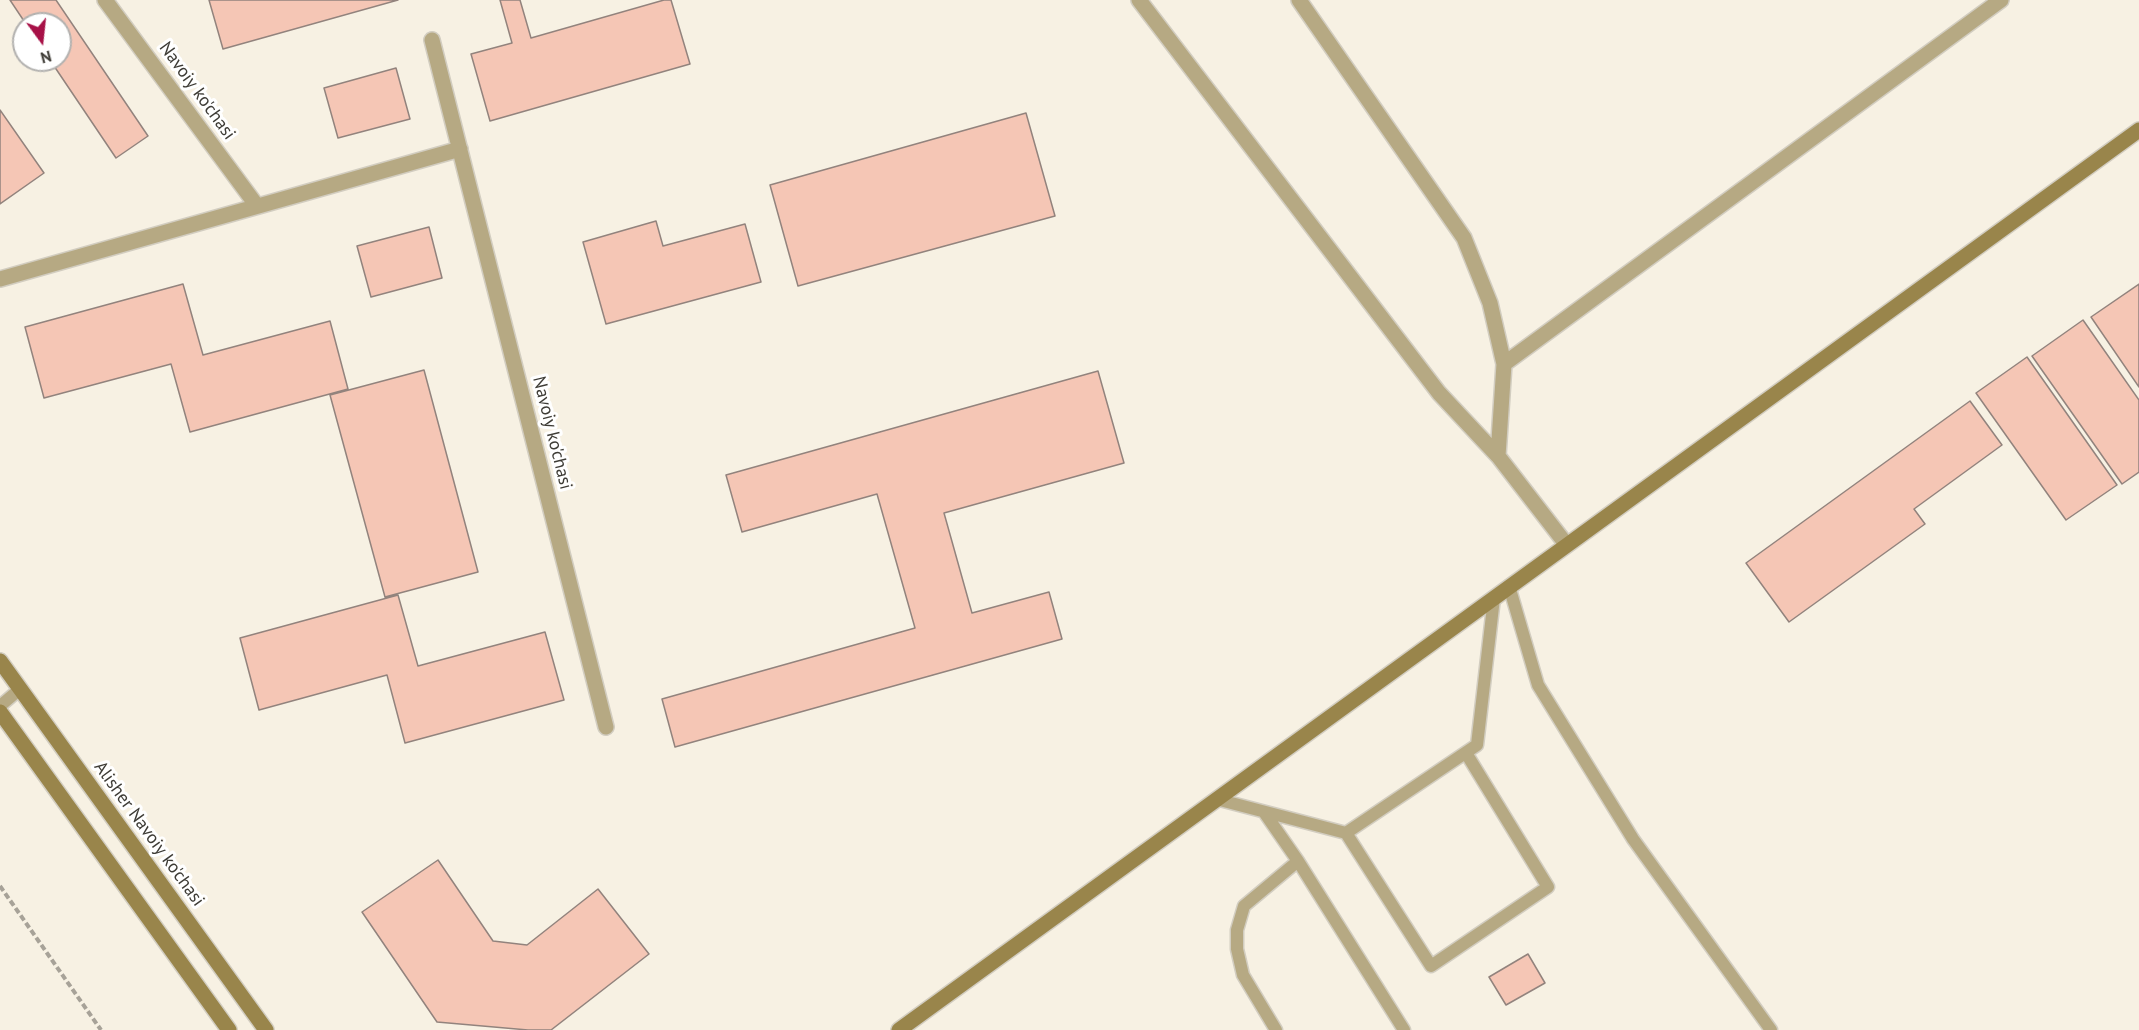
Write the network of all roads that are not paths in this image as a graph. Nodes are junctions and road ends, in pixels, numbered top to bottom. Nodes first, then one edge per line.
1 (105, 0) edge
2 (1139, 0) edge
3 (1299, 0) edge
4 (2001, 0) edge
5 (432, 40) dead end
6 (2139, 130) edge
7 (460, 149) junction
8 (257, 206) junction
9 (0, 279) edge
10 (1504, 364) junction
11 (1498, 456) junction
12 (1566, 544) junction
13 (1509, 586) junction
14 (1494, 598) junction
15 (0, 661) edge
16 (20, 689) junction
17 (0, 706) edge
18 (0, 712) edge
19 (606, 727) dead end
20 (1466, 753) junction
21 (1216, 800) junction
22 (1264, 812) junction
23 (1346, 833) junction
24 (1298, 861) junction
25 (228, 1030) edge
26 (266, 1030) edge
27 (899, 1030) edge
28 (1276, 1030) edge
29 (1404, 1030) edge
30 (1771, 1030) edge

1 - 8 street, Navoiy ko'chasi
2 - 11 street
3 - 10 street
4 - 10 street
5 - 7 street, Navoiy ko'chasi
6 - 12 street
7 - 8 street
7 - 19 street, Navoiy ko'chasi
8 - 9 street
10 - 11 street
11 - 12 street
12 - 13 street
13 - 14 street
13 - 30 lane
14 - 20 lane
14 - 21 street
15 - 16 street, Alisher Navoiy ko'chasi
16 - 17 lane
16 - 26 street, Alisher Navoiy ko'chasi
18 - 25 street
20 - 23 lane
20 - 23 lane
21 - 22 lane
21 - 27 street
22 - 23 lane
22 - 24 lane
24 - 28 lane
24 - 29 lane

